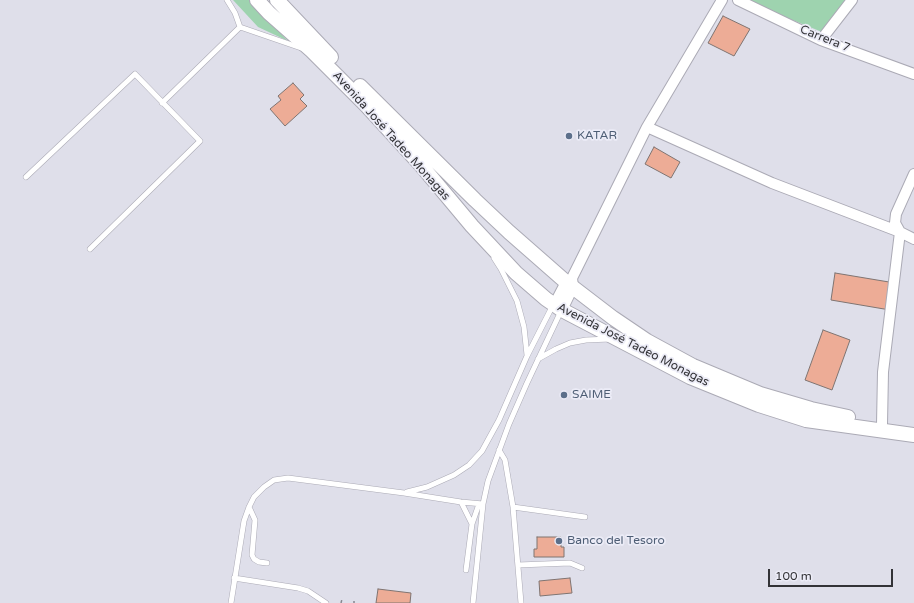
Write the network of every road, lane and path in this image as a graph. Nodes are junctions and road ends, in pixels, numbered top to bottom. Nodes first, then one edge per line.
1 (227, 0) edge
2 (257, 0) edge
3 (277, 0) edge
4 (722, 0) edge
5 (738, 0) edge
6 (852, 0) edge
7 (240, 27) junction
8 (821, 40) junction
9 (312, 51) junction
10 (914, 74) edge
11 (162, 103) junction
12 (647, 127) junction
13 (914, 174) edge
14 (26, 177) dead end
15 (472, 226) junction
16 (900, 232) junction
17 (914, 239) edge
18 (90, 249) dead end
19 (570, 282) junction
20 (558, 307) junction
21 (617, 339) junction
22 (527, 356) junction
23 (537, 360) junction
24 (499, 420) junction
25 (509, 424) junction
26 (882, 424) junction
27 (914, 427) edge
28 (914, 435) edge
29 (499, 450) junction
30 (404, 493) junction
31 (461, 502) junction
32 (481, 504) junction
33 (248, 507) junction
34 (513, 507) junction
35 (585, 518) dead end
36 (472, 524) junction
37 (267, 563) dead end
38 (518, 565) junction
39 (582, 568) dead end
40 (466, 570) dead end
41 (234, 578) junction
42 (342, 599) dead end
43 (341, 602) edge
44 (231, 603) edge
45 (326, 603) edge
46 (473, 603) edge
47 (521, 603) edge

1 - 7 lane
2 - 9 main road, Avenida José Tadeo Monagas
3 - 19 main road, Avenida José Tadeo Monagas
4 - 12 street
5 - 8 street, Carrera 7
6 - 8 street
7 - 9 lane
7 - 11 lane
8 - 10 street, Carrera 7
9 - 15 main road, Avenida José Tadeo Monagas
11 - 14 lane
11 - 18 lane
12 - 16 street
12 - 19 street
13 - 16 street
15 - 20 main road, Avenida José Tadeo Monagas
15 - 22 lane
16 - 17 street
16 - 26 street
19 - 20 street
19 - 26 main road, Avenida José Tadeo Monagas
20 - 21 main road, Avenida José Tadeo Monagas
20 - 22 lane
20 - 23 lane
21 - 23 lane
21 - 28 main road, Avenida José Tadeo Monagas
22 - 24 lane
23 - 25 lane
24 - 25 lane
24 - 30 lane
25 - 29 lane
26 - 27 main road, Avenida José Tadeo Monagas
29 - 32 lane
29 - 34 lane
30 - 31 lane
30 - 33 lane
31 - 32 lane
31 - 36 lane
32 - 36 lane
32 - 46 lane
33 - 37 lane
33 - 41 lane
34 - 35 lane
34 - 38 lane
36 - 40 lane
38 - 39 lane
38 - 47 lane
41 - 44 lane
41 - 45 lane
42 - 43 path

